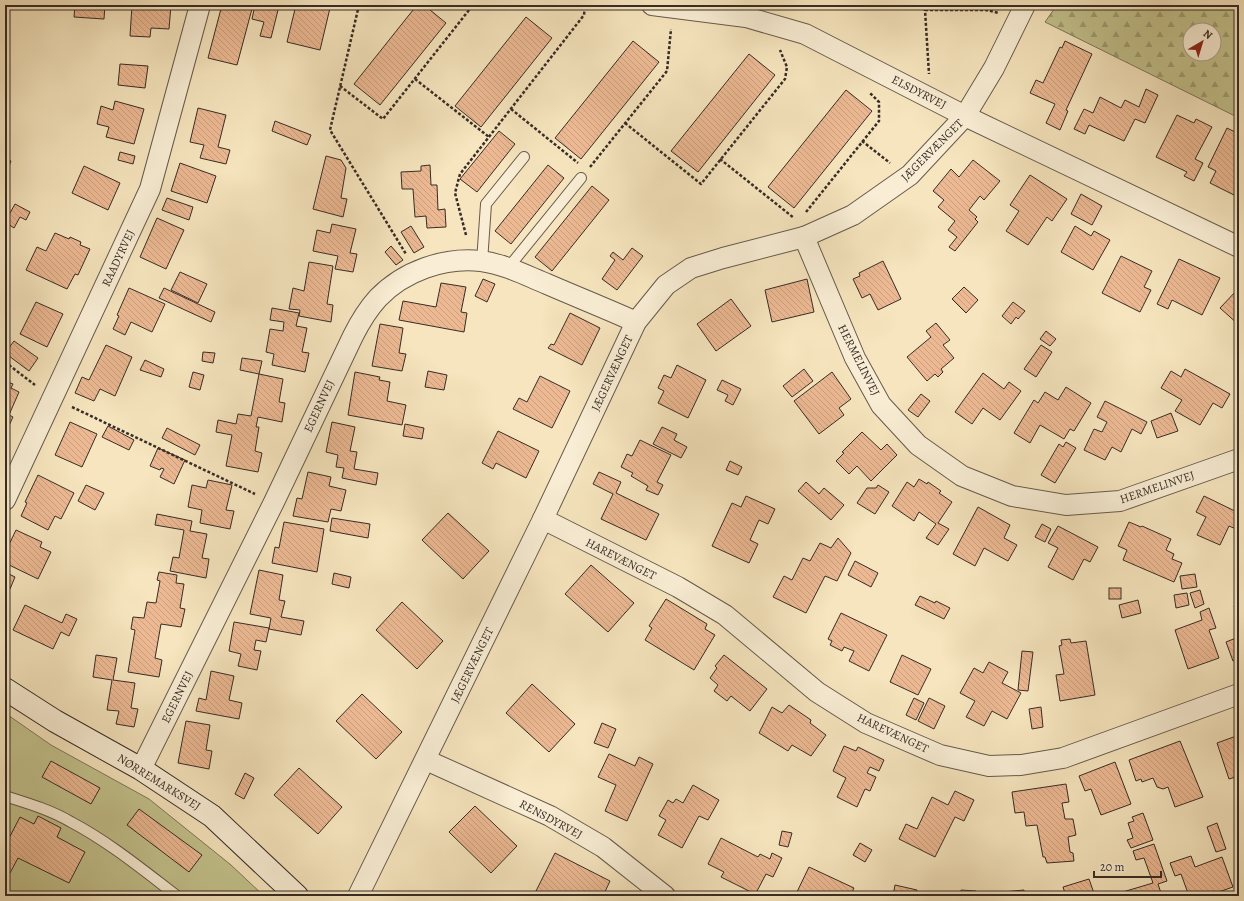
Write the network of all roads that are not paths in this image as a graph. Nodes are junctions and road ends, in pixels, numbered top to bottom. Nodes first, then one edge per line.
1 (200, 5) edge
2 (652, 5) edge
3 (1022, 11) edge
4 (965, 116) junction
5 (524, 157) dead end
6 (584, 174) road end
7 (801, 229) junction
8 (1239, 247) edge
9 (478, 261) junction
10 (508, 268) junction
11 (636, 322) junction
12 (1239, 459) edge
13 (5, 500) edge
14 (542, 520) junction
15 (5, 689) edge
16 (1239, 694) edge
17 (426, 760) junction
18 (141, 769) junction
19 (5, 796) edge
20 (177, 896) edge
21 (296, 896) edge
22 (358, 896) edge
23 (665, 896) edge

1 - 13 street, RAADYRVEJ
2 - 4 street, ELSDYRVEJ
3 - 4 street, JÆGERVÆNGET
4 - 7 street, JÆGERVÆNGET
4 - 8 street, ELSDYRVEJ
5 - 9 lane
6 - 10 lane
7 - 11 street, JÆGERVÆNGET
7 - 12 street, HERMELINVEJ
9 - 10 street, EGERNVEJ
9 - 18 street, EGERNVEJ
10 - 11 street, EGERNVEJ
11 - 14 street, JÆGERVÆNGET
14 - 16 street, HAREVÆNGET
14 - 17 street, JÆGERVÆNGET
15 - 18 street, NØRREMARKSVEJ
17 - 22 street, JÆGERVÆNGET
17 - 23 street, RENSDYRVEJ
18 - 21 street, NØRREMARKSVEJ
19 - 20 lane

